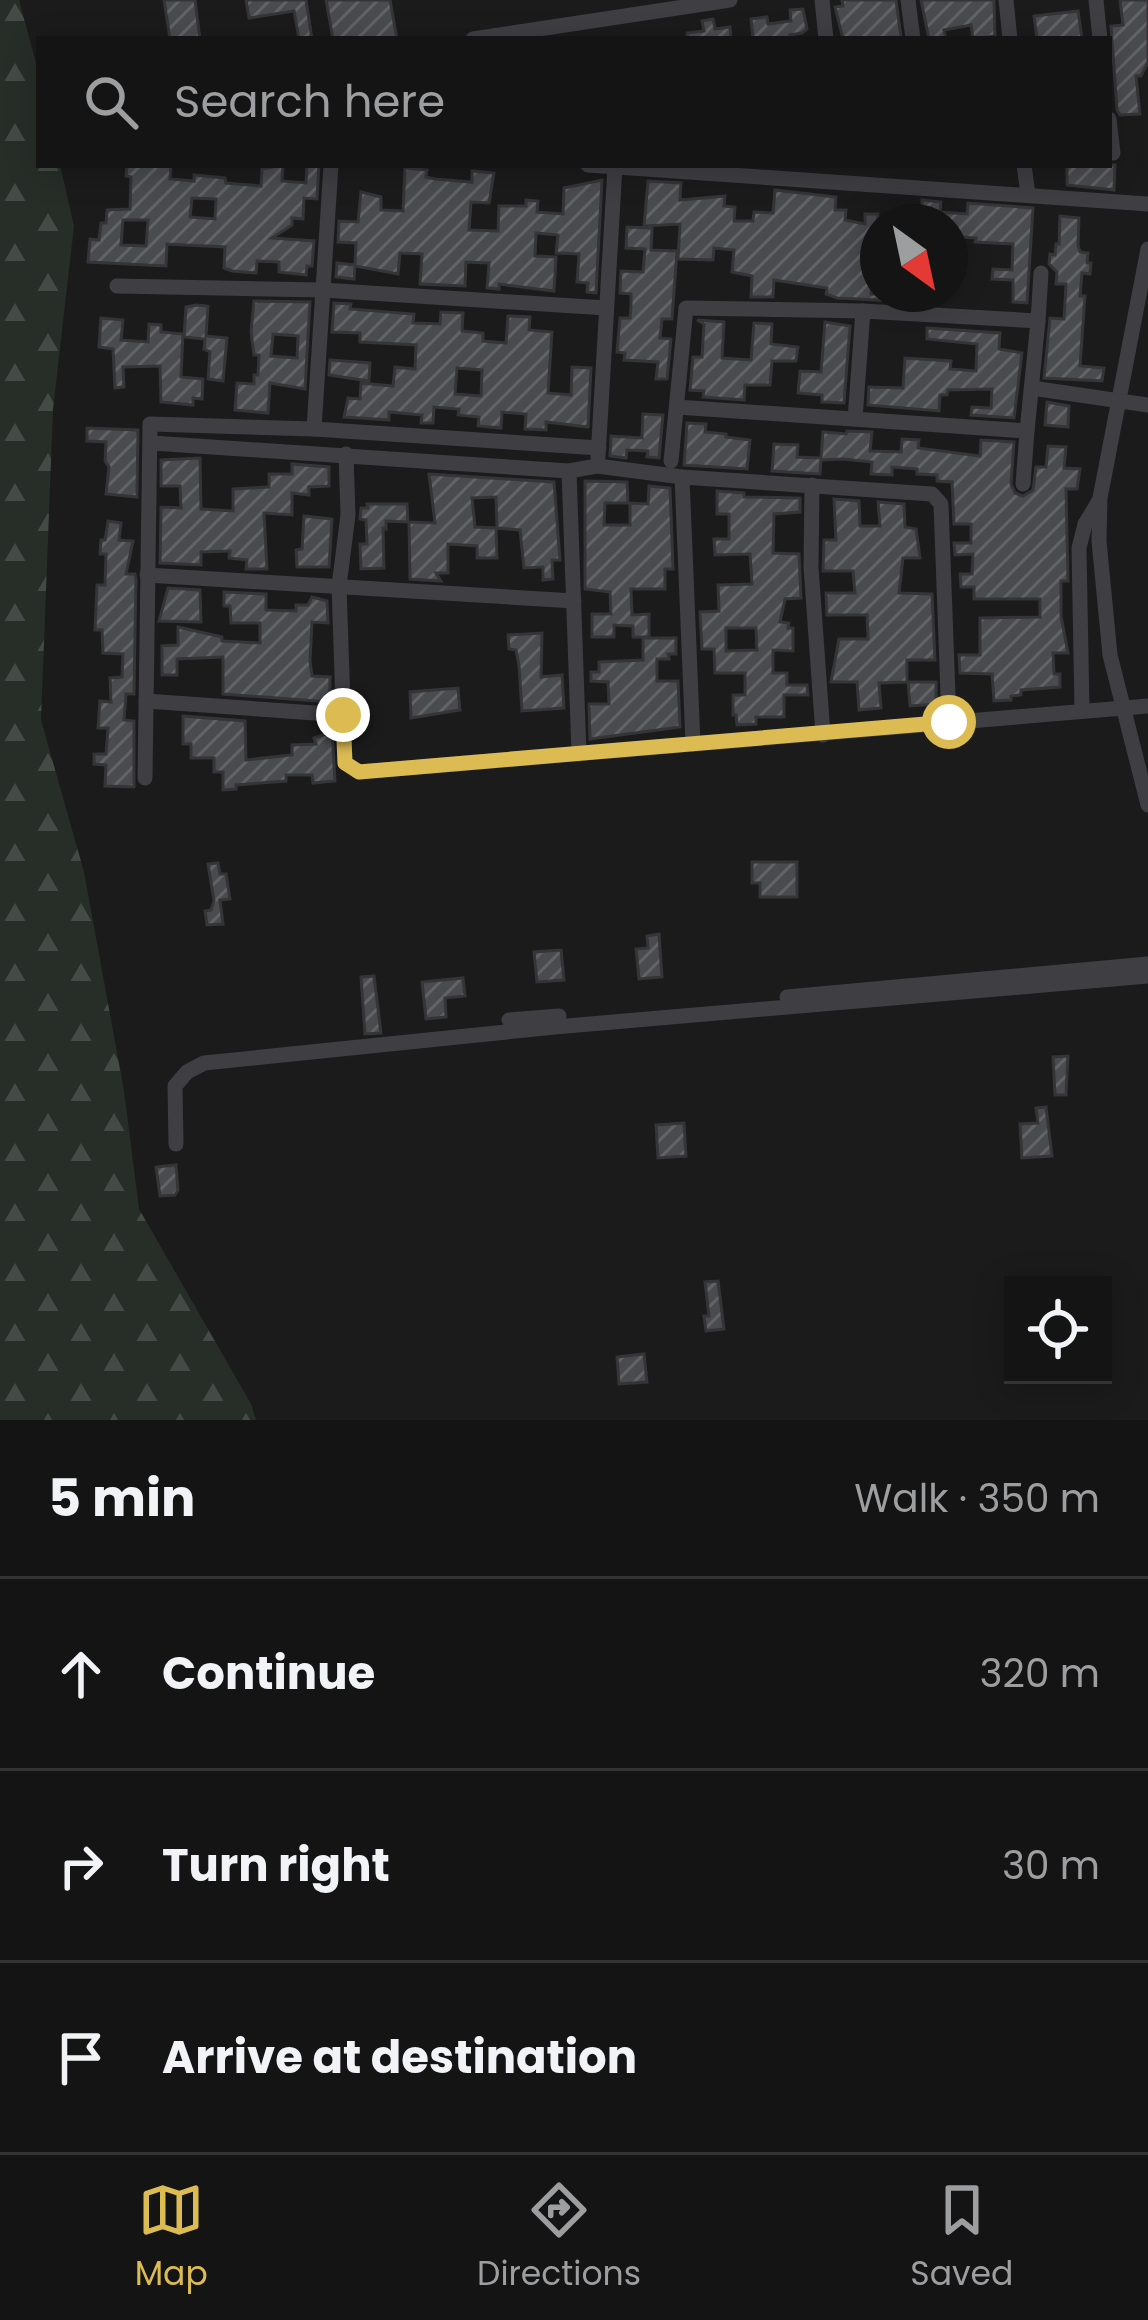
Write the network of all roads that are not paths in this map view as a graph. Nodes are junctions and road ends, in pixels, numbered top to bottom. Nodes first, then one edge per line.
1 (730, 0) edge
2 (822, 0) edge
3 (908, 0) edge
4 (1006, 0) edge
5 (1096, 0) edge
6 (493, 36) edge
7 (826, 36) edge
8 (913, 36) edge
9 (1010, 36) edge
10 (1100, 36) edge
11 (1112, 144) edge
12 (1113, 153) dead end
13 (331, 168) edge
14 (615, 168) edge
15 (672, 168) edge
16 (1024, 168) edge
17 (843, 174) edge
18 (1028, 195) junction
19 (1148, 204) edge
20 (1148, 250) edge
21 (1041, 274) dead end
22 (117, 286) dead end
23 (323, 290) junction
24 (606, 308) junction
25 (860, 311) edge
26 (863, 312) edge
27 (879, 312) edge
28 (1038, 322) junction
29 (1032, 388) junction
30 (1121, 403) junction
31 (1148, 405) edge
32 (677, 407) junction
33 (855, 419) junction
34 (314, 429) junction
35 (1027, 431) junction
36 (152, 442) junction
37 (599, 448) junction
38 (346, 454) junction
39 (671, 461) dead end
40 (597, 466) junction
41 (568, 471) junction
42 (682, 478) junction
43 (1024, 484) dead end
44 (812, 485) junction
45 (1100, 498) junction
46 (147, 575) junction
47 (339, 586) junction
48 (574, 601) junction
49 (146, 701) junction
50 (1148, 706) edge
51 (1122, 708) junction
52 (1082, 711) junction
53 (343, 715) junction
54 (949, 722) junction
55 (823, 735) junction
56 (693, 744) junction
57 (579, 754) junction
58 (145, 778) dead end
59 (1148, 805) edge
60 (1148, 964) edge
61 (1148, 976) edge
62 (509, 1020) dead end
63 (176, 1144) dead end

1 - 6 street
2 - 7 street
3 - 8 street
4 - 9 street
5 - 10 street
11 - 12 street
13 - 23 street
14 - 24 street
15 - 17 street
16 - 18 street
17 - 18 street
18 - 19 street
20 - 30 street
21 - 28 street
22 - 23 street
23 - 24 street
23 - 34 street
24 - 37 street
25 - 32 street
26 - 33 street
27 - 28 street
28 - 29 street
29 - 30 street
29 - 35 street
30 - 31 street
30 - 45 street
32 - 33 street
32 - 39 street
33 - 35 street
34 - 36 street
34 - 37 street
35 - 43 street
36 - 38 street
36 - 46 street
37 - 40 street
38 - 41 street
38 - 47 street
40 - 41 street
40 - 42 street
41 - 48 street
42 - 44 street
42 - 56 street
44 - 54 street
44 - 55 street
45 - 51 street
45 - 52 street
46 - 47 street
46 - 49 street
47 - 48 street
47 - 53 street
48 - 57 street
49 - 53 street
49 - 58 street
50 - 51 street
51 - 52 street
51 - 59 street
52 - 54 street
53 - 57 street
54 - 55 street
55 - 56 street
56 - 57 street
60 - 62 street
61 - 63 street

